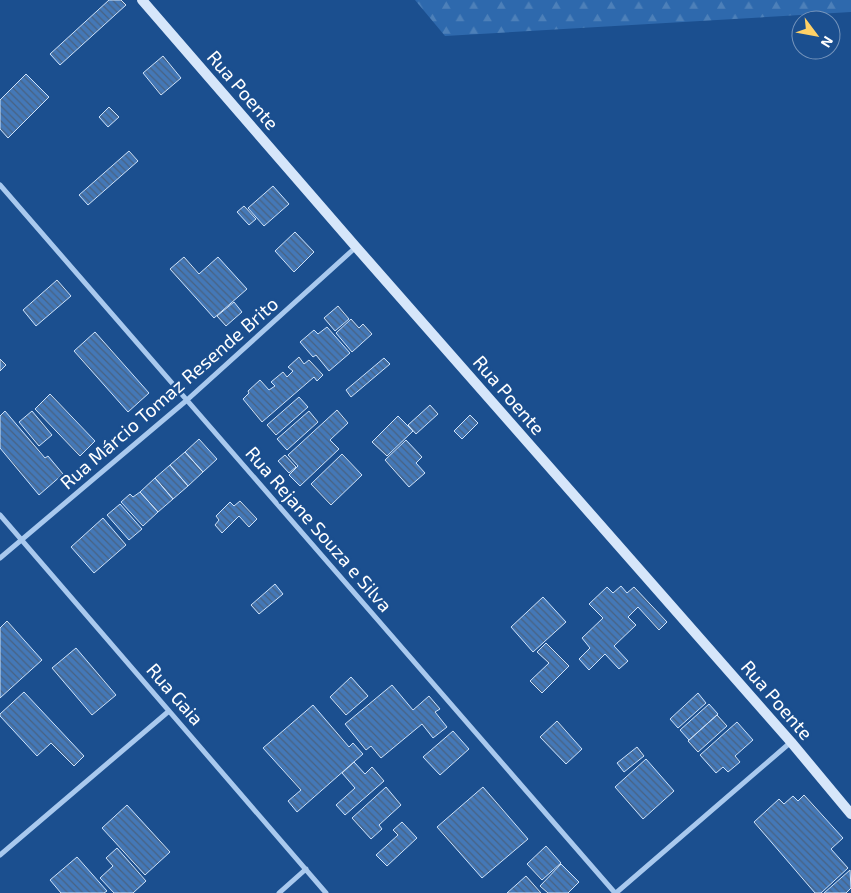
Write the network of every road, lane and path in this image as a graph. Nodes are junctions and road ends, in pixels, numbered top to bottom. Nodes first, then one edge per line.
1 (142, 0) edge
2 (0, 185) edge
3 (356, 247) junction
4 (188, 400) junction
5 (0, 515) edge
6 (22, 540) junction
7 (0, 558) edge
8 (170, 711) junction
9 (791, 742) junction
10 (851, 814) edge
11 (0, 855) edge
12 (306, 869) junction
13 (279, 893) edge
14 (326, 893) edge
15 (616, 893) edge

1 - 3 street, Rua Poente
2 - 4 street, Rua Rejane Souza e Silva
3 - 4 street, Rua Márcio Tomaz Resende Brito
3 - 9 street, Rua Poente
4 - 6 street, Rua Márcio Tomaz Resende Brito
4 - 15 street, Rua Rejane Souza e Silva
5 - 6 street, Rua Gaia
6 - 7 street, Rua Márcio Tomaz Resende Brito
6 - 8 street, Rua Gaia
8 - 11 street
8 - 12 street, Rua Gaia
9 - 10 street, Rua Poente
9 - 15 street
12 - 13 street
12 - 14 street, Rua Gaia

